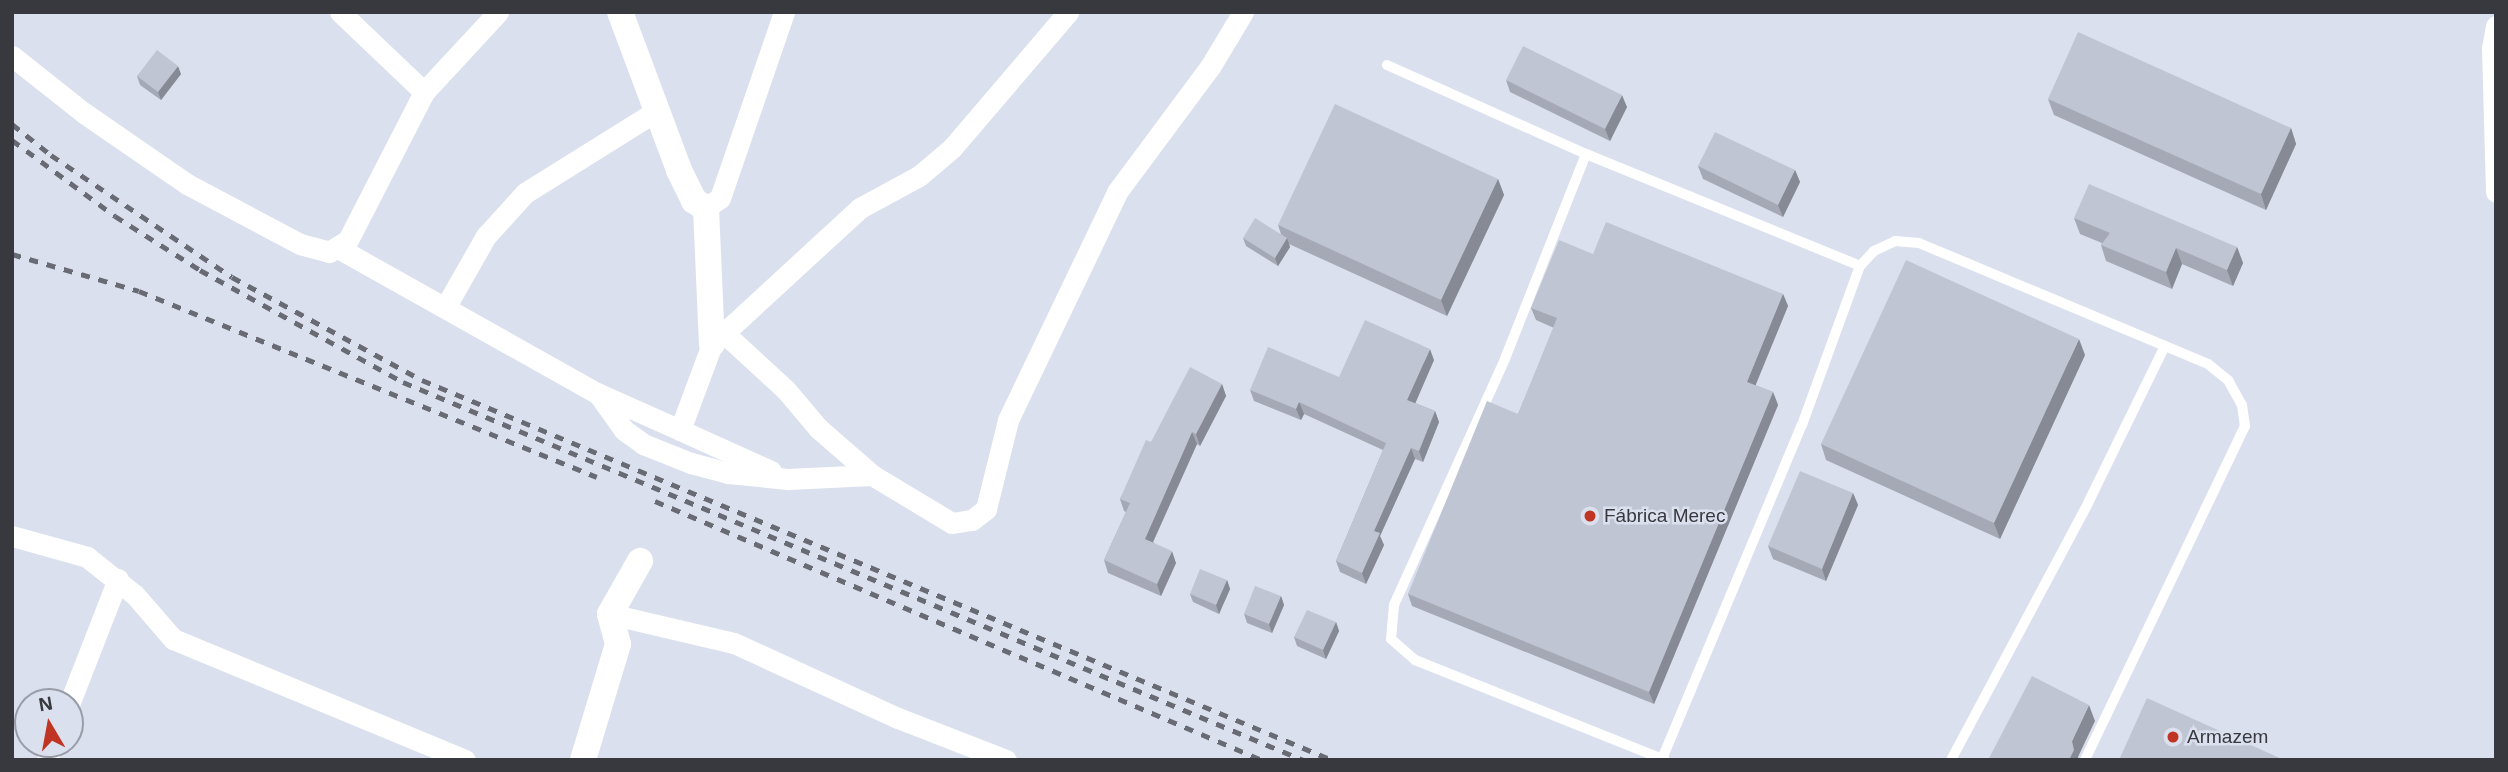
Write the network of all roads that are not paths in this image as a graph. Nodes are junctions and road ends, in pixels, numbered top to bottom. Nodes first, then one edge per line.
1 (340, 12) edge
2 (498, 12) edge
3 (620, 12) edge
4 (783, 12) edge
5 (1069, 12) edge
6 (1243, 12) edge
7 (2496, 26) edge
8 (12, 56) edge
9 (1387, 65) dead end
10 (424, 92) junction
11 (656, 111) junction
12 (1586, 154) junction
13 (2496, 192) edge
14 (706, 208) junction
15 (340, 249) junction
16 (1860, 266) junction
17 (446, 306) junction
18 (718, 338) junction
19 (2165, 346) junction
20 (597, 393) junction
21 (680, 430) junction
22 (872, 475) junction
23 (789, 479) junction
24 (12, 536) edge
25 (640, 561) dead end
26 (118, 579) junction
27 (610, 614) junction
28 (75, 688) edge
29 (1663, 759) edge
30 (466, 760) edge
31 (583, 760) edge
32 (1006, 760) edge
33 (1951, 760) edge
34 (2085, 760) edge

1 - 10 street
2 - 10 street
3 - 11 street
4 - 14 street
5 - 18 street
6 - 22 street
7 - 13 street
8 - 15 street
9 - 12 lane
10 - 15 street
11 - 14 street
11 - 17 street
12 - 16 lane
12 - 29 lane
14 - 18 street
15 - 17 street
16 - 19 lane
16 - 29 lane
17 - 20 street
18 - 21 street
18 - 22 street
19 - 33 lane
19 - 34 lane
20 - 21 street
20 - 23 street
21 - 23 street
22 - 23 street
24 - 26 street
25 - 27 street
26 - 28 street
26 - 30 street
27 - 31 street
27 - 32 street

